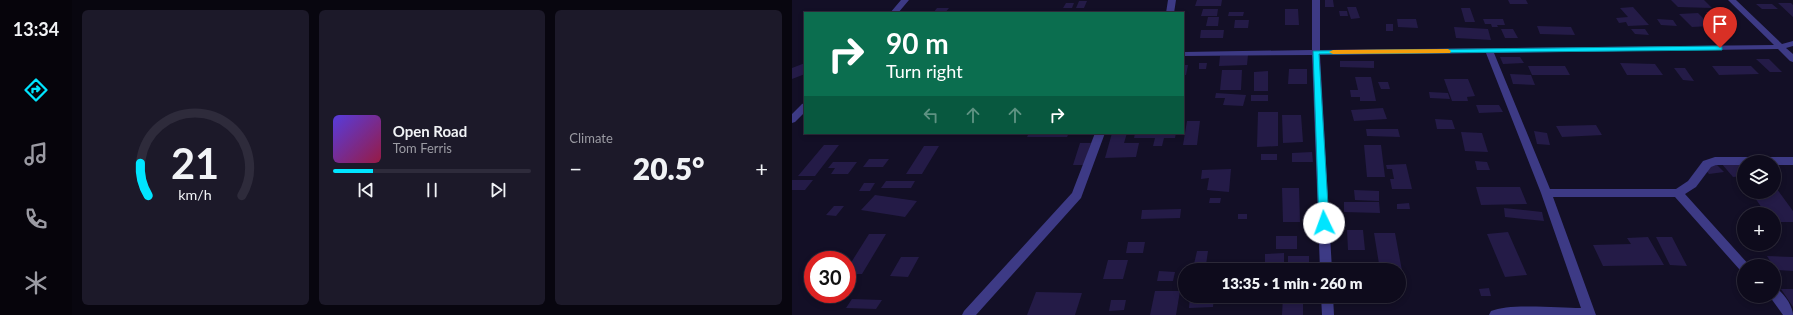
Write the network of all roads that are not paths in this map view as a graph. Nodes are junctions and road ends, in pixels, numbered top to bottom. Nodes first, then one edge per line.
1 (905, 0) edge
2 (1172, 0) edge
3 (1316, 0) edge
4 (1732, 0) edge
5 (895, 12) edge
6 (1170, 12) edge
7 (1793, 43) edge
8 (1781, 47) junction
9 (1489, 51) junction
10 (1316, 52) junction
11 (1184, 54) edge
12 (1793, 59) edge
13 (804, 107) edge
14 (794, 115) edge
15 (1100, 134) edge
16 (1793, 161) edge
17 (1546, 193) junction
18 (1678, 193) junction
19 (1738, 259) edge
20 (1326, 263) edge
21 (1327, 303) edge
22 (1781, 303) edge
23 (968, 315) edge
24 (1328, 315) edge
25 (1495, 315) edge
26 (1590, 315) edge
27 (1790, 315) edge

1 - 5 street
2 - 6 street
3 - 10 street
4 - 8 street
7 - 8 street
8 - 9 street
8 - 12 street
9 - 10 street
9 - 17 street
10 - 11 street
10 - 20 street
13 - 14 street
15 - 23 street
16 - 18 street
17 - 18 street
17 - 26 street
18 - 19 street
21 - 24 street
22 - 27 street
25 - 26 street

